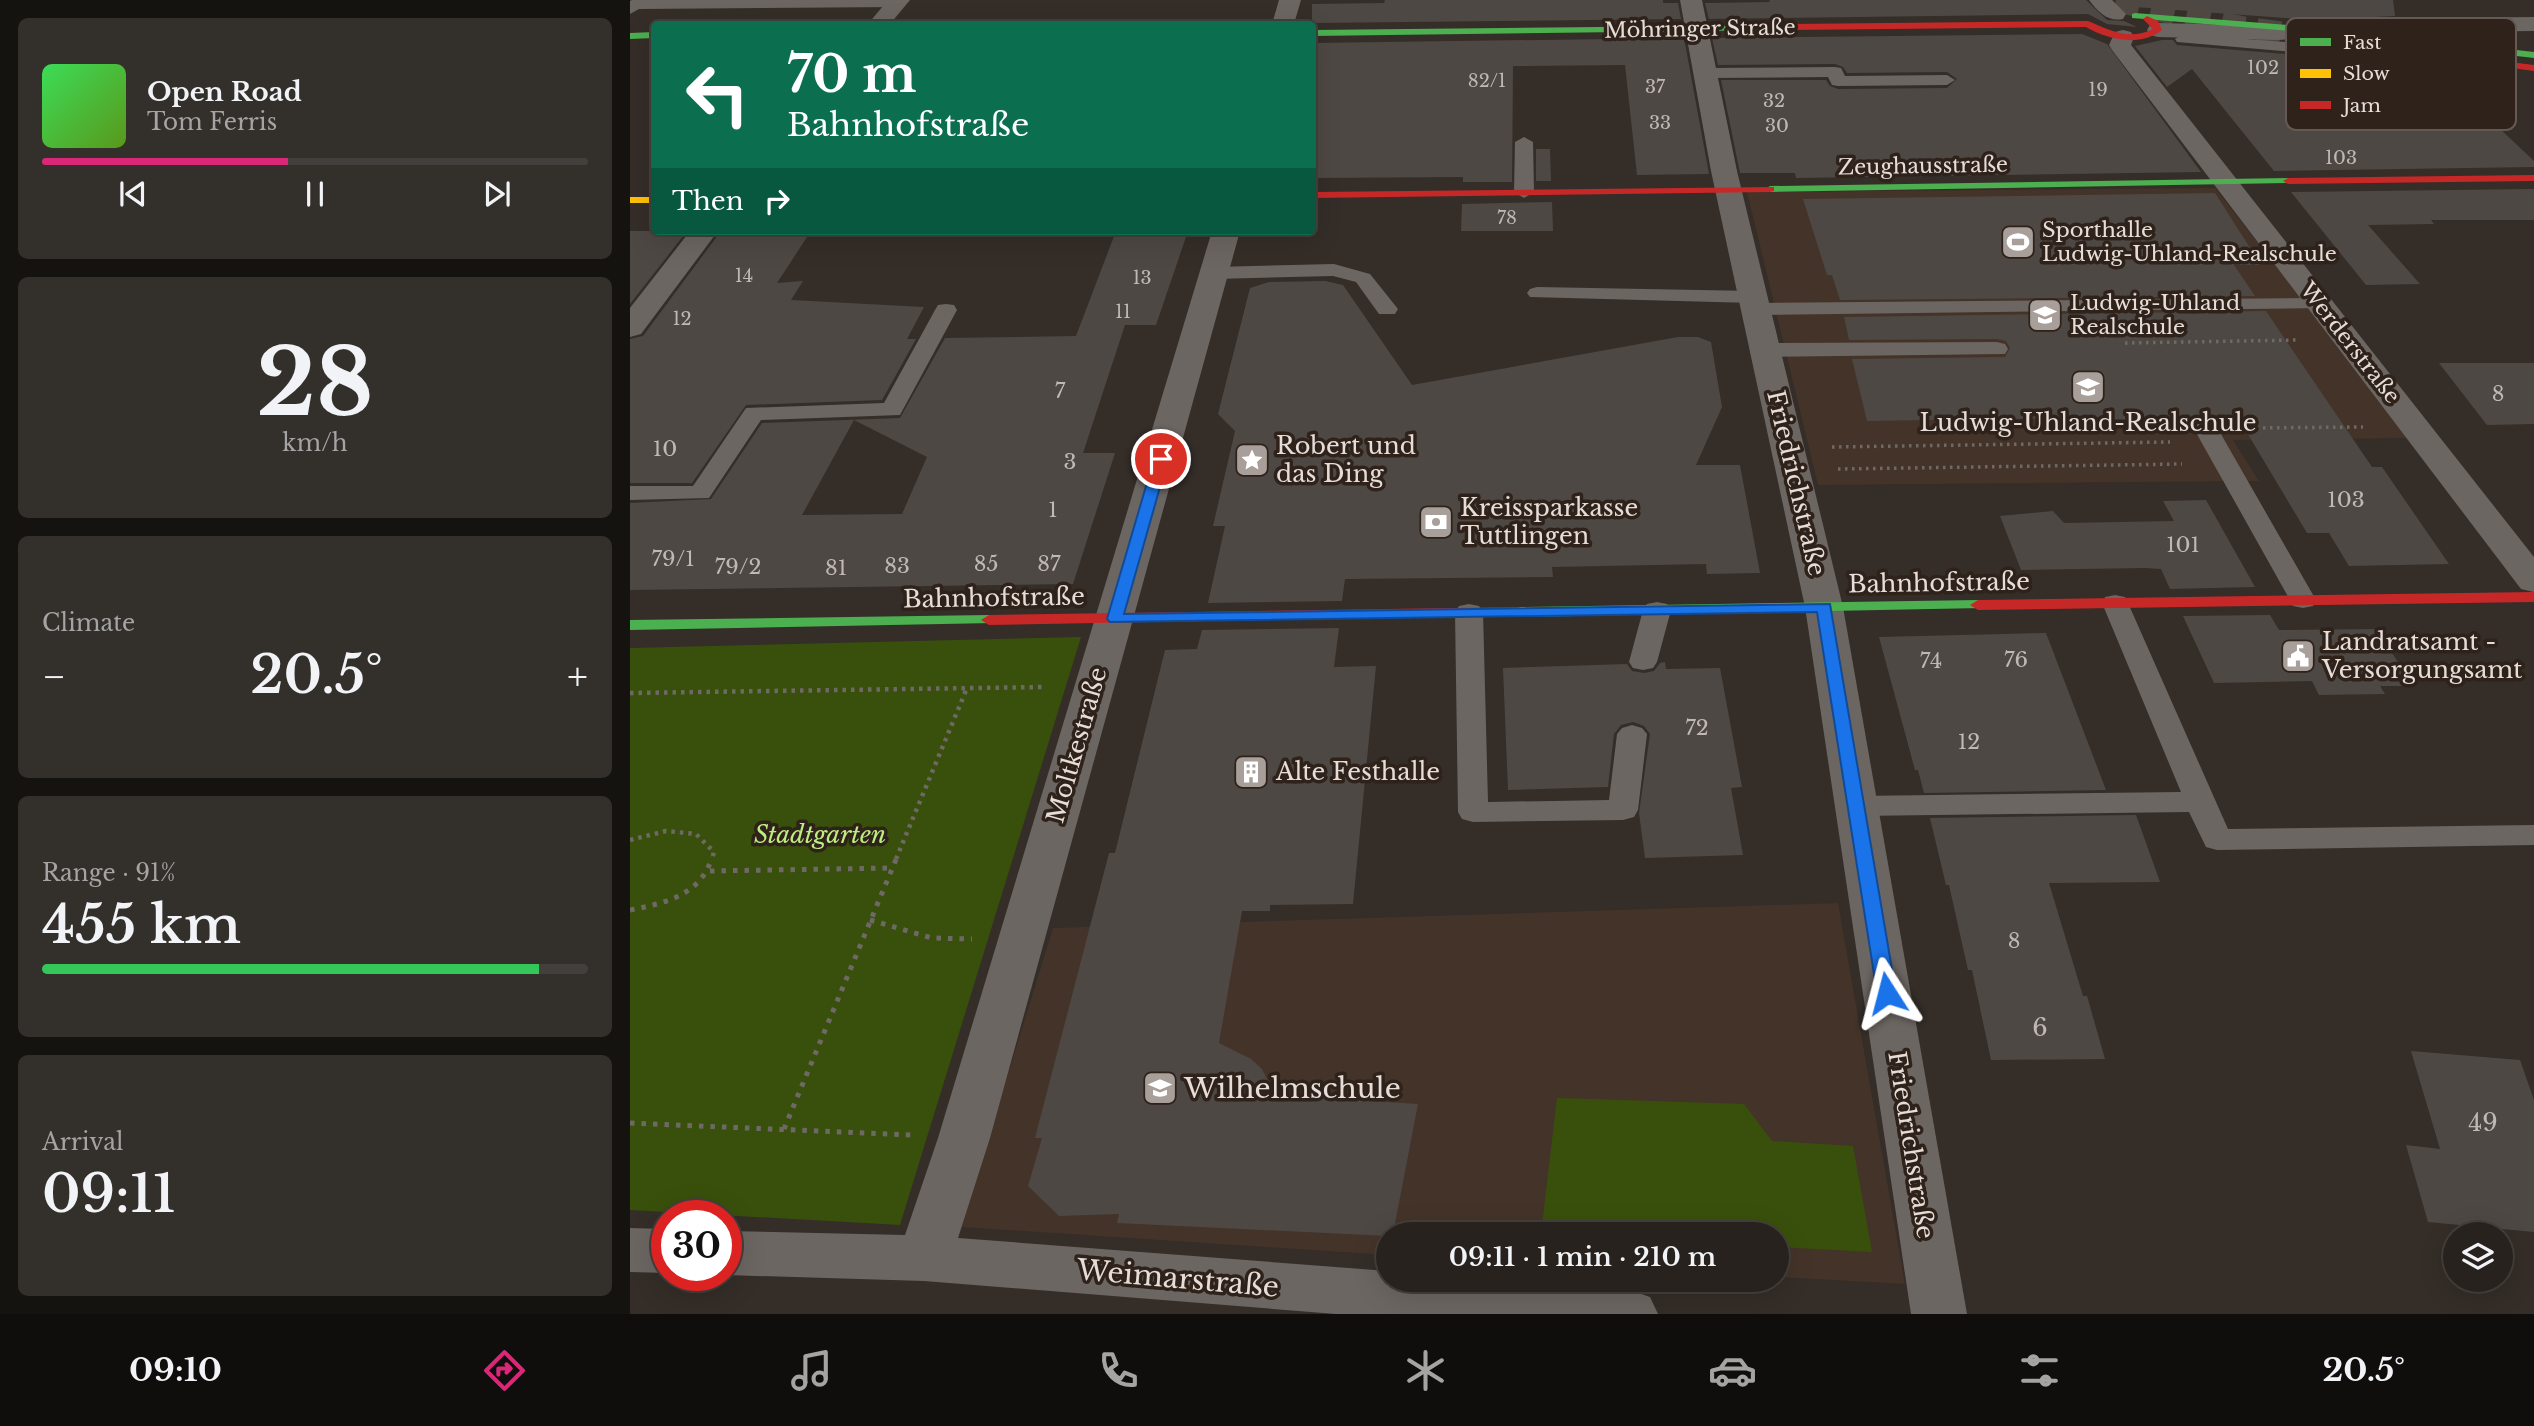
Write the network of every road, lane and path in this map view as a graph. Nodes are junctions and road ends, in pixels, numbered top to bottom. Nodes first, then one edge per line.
1 (1290, 0) edge
2 (1691, 0) edge
3 (898, 1) edge
4 (762, 2) edge
5 (630, 9) edge
6 (2113, 17) edge
7 (881, 21) edge
8 (1284, 21) edge
9 (2088, 24) junction
10 (2516, 24) edge
11 (2534, 24) edge
12 (2153, 25) junction
13 (1697, 29) junction
14 (2286, 32) edge
15 (1316, 33) edge
16 (651, 35) edge
17 (630, 36) edge
18 (2183, 39) dead end
19 (2286, 47) edge
20 (2516, 53) edge
21 (2534, 55) edge
22 (2516, 66) edge
23 (2534, 68) edge
24 (1705, 74) junction
25 (1947, 79) dead end
26 (1524, 142) dead end
27 (2534, 178) edge
28 (2227, 184) junction
29 (1728, 189) junction
30 (1524, 192) junction
31 (1316, 195) edge
32 (630, 200) edge
33 (651, 200) edge
34 (701, 235) edge
35 (1225, 235) edge
36 (1214, 273) junction
37 (1537, 293) dead end
38 (1754, 303) junction
39 (2320, 304) junction
40 (1387, 309) dead end
41 (946, 310) dead end
42 (630, 328) edge
43 (2347, 340) junction
44 (2125, 343) dead end
45 (1997, 349) dead end
46 (1765, 350) junction
47 (2414, 426) junction
48 (2215, 444) junction
49 (1791, 458) junction
50 (630, 493) edge
51 (2534, 581) edge
52 (2534, 597) edge
53 (2303, 600) junction
54 (2115, 603) junction
55 (1824, 607) junction
56 (1657, 610) junction
57 (1469, 612) junction
58 (1115, 619) junction
59 (630, 625) edge
60 (1643, 662) dead end
61 (1094, 686) junction
62 (967, 688) junction
63 (630, 693) edge
64 (1632, 734) dead end
65 (2201, 802) junction
66 (1856, 806) junction
67 (2534, 835) edge
68 (630, 839) edge
69 (892, 867) junction
70 (710, 871) junction
71 (630, 910) edge
72 (870, 920) junction
73 (1021, 940) junction
74 (630, 1123) edge
75 (784, 1129) junction
76 (964, 1138) junction
77 (630, 1250) edge
78 (651, 1251) edge
79 (742, 1253) edge
80 (924, 1258) junction
81 (1630, 1314) edge
82 (1938, 1314) edge

1 - 8 street
2 - 13 street, Friedrichstraße
3 - 4 lane
3 - 7 street
4 - 5 lane
6 - 9 street, Möhringer Straße
6 - 9 street, Möhringer Straße
6 - 12 street, Möhringer Straße
6 - 12 street, Möhringer Straße
6 - 28 street, Werderstraße
9 - 13 street, Möhringer Straße
10 - 11 street
12 - 14 street, Möhringer Straße
13 - 15 street, Möhringer Straße
13 - 24 street, Friedrichstraße
16 - 17 street
18 - 19 lane
20 - 21 street, Möhringer Straße
22 - 23 street
24 - 25 lane
24 - 29 street, Friedrichstraße
26 - 30 lane
27 - 28 street, Zeughausstraße
28 - 29 street, Zeughausstraße
28 - 39 street, Werderstraße
29 - 30 street, Zeughausstraße
29 - 38 street, Friedrichstraße
30 - 31 street, Zeughausstraße
32 - 33 street
34 - 42 street
35 - 36 street, Moltkestraße
36 - 40 lane
36 - 58 street, Moltkestraße
37 - 38 lane
38 - 39 lane
38 - 46 street, Friedrichstraße
39 - 43 street, Werderstraße
41 - 50 lane
43 - 44 path
43 - 47 street, Werderstraße
45 - 46 lane
46 - 49 street, Friedrichstraße
47 - 48 path
47 - 51 street, Werderstraße
48 - 49 path
48 - 49 path
48 - 53 lane
49 - 55 street, Friedrichstraße
52 - 53 street, Bahnhofstraße
53 - 54 street, Bahnhofstraße
54 - 55 street, Bahnhofstraße
54 - 65 lane
55 - 56 street, Bahnhofstraße
55 - 66 street, Friedrichstraße
56 - 57 street, Bahnhofstraße
56 - 60 lane
57 - 58 street, Bahnhofstraße
57 - 64 lane
58 - 59 street, Bahnhofstraße
58 - 61 street, Moltkestraße
61 - 62 path
61 - 73 street, Moltkestraße
62 - 63 path
62 - 69 path
65 - 66 lane
65 - 67 lane
66 - 82 street, Friedrichstraße
68 - 70 path
69 - 70 path
69 - 72 path
70 - 71 path
72 - 73 path
72 - 75 path
73 - 76 street, Moltkestraße
74 - 75 path
75 - 76 path
76 - 80 street, Moltkestraße
77 - 78 street
79 - 80 street, Weimarstraße
80 - 81 street, Weimarstraße

